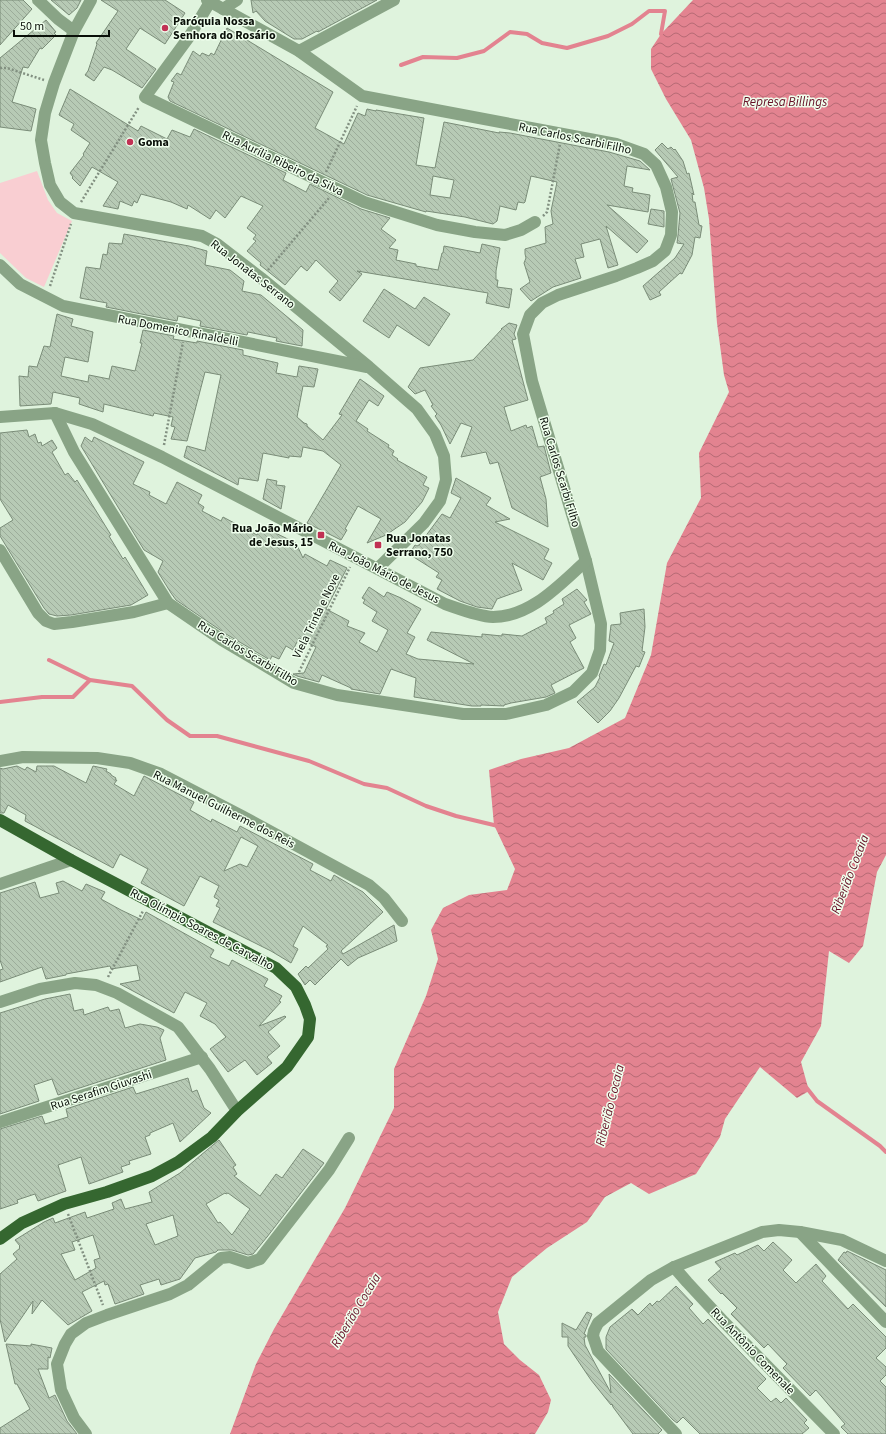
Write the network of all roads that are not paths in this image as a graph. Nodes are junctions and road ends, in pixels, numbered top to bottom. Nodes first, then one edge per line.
1 (38, 0) edge
2 (91, 0) edge
3 (237, 0) edge
4 (394, 0) edge
5 (209, 1) edge
6 (223, 10) junction
7 (74, 31) junction
8 (298, 51) junction
9 (535, 222) road end
10 (0, 265) edge
11 (369, 367) junction
12 (55, 413) junction
13 (0, 417) edge
14 (0, 550) edge
15 (586, 561) junction
16 (378, 568) junction
17 (168, 603) junction
18 (0, 761) edge
19 (0, 820) edge
20 (71, 860) junction
21 (0, 884) edge
22 (402, 921) dead end
23 (0, 1002) edge
24 (202, 1058) junction
25 (237, 1111) junction
26 (0, 1122) edge
27 (349, 1138) dead end
28 (800, 1232) junction
29 (0, 1239) edge
30 (886, 1262) edge
31 (674, 1267) junction
32 (886, 1322) edge
33 (86, 1434) edge
34 (676, 1434) edge
35 (834, 1434) edge

1 - 7 street
2 - 7 street
3 - 6 street
4 - 8 street
5 - 6 street, Rua Carlos Scarbi Filho
5 - 9 street, Rua Aurília Ribeiro da Silva
6 - 8 street, Rua Carlos Scarbi Filho
7 - 11 street, Rua Jonatas Serrano
8 - 15 street, Rua Carlos Scarbi Filho
10 - 11 street, Rua Domenico Rinaldelli
11 - 16 street, Rua Jonatas Serrano
12 - 13 street, Rua João Mário de Jesus
12 - 16 street, Rua João Mário de Jesus
12 - 17 street, Rua Carlos Scarbi Filho
14 - 17 street
15 - 16 street, Rua João Mário de Jesus
15 - 17 street, Rua Carlos Scarbi Filho
18 - 22 street, Rua Manuel Guilherme dos Reis
19 - 20 main road, Rua Olímpio Soares de Carvalho
20 - 21 street
20 - 25 main road, Rua Olímpio Soares de Carvalho
23 - 24 street
24 - 25 street
24 - 26 street, Rua Serafim Giuvashi
25 - 29 main road, Rua Olímpio Soares de Carvalho
27 - 33 street
28 - 30 street
28 - 31 street
28 - 32 street
31 - 34 street
31 - 35 street, Rua Antônio Comenale

